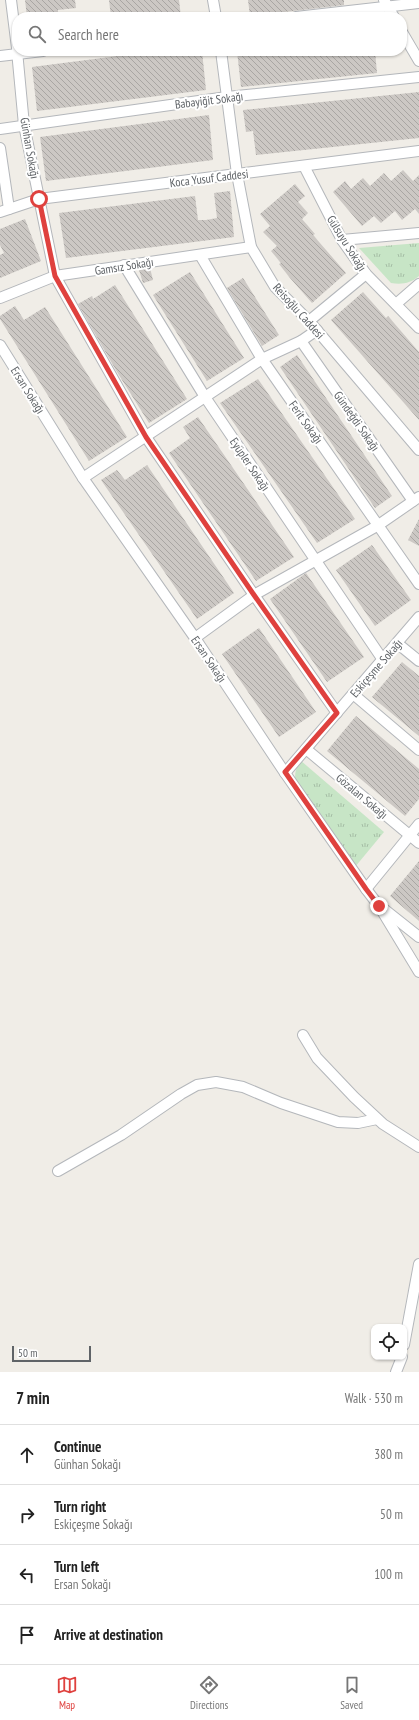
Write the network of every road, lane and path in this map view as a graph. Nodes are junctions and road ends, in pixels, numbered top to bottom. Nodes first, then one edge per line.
1 (11, 0) edge
2 (213, 0) edge
3 (386, 3) edge
4 (419, 3) edge
5 (12, 12) edge
6 (215, 12) edge
7 (328, 12) edge
8 (391, 12) edge
9 (407, 41) edge
10 (12, 52) edge
11 (0, 56) edge
12 (17, 56) edge
13 (222, 56) edge
14 (419, 61) edge
15 (419, 77) edge
16 (226, 97) junction
17 (24, 125) junction
18 (0, 129) edge
19 (0, 148) edge
20 (419, 151) edge
21 (304, 166) junction
22 (237, 174) junction
23 (39, 199) junction
24 (5, 211) edge
25 (419, 233) edge
26 (342, 240) junction
27 (251, 247) junction
28 (200, 254) junction
29 (124, 265) junction
30 (366, 274) junction
31 (55, 276) junction
32 (419, 284) edge
33 (0, 298) edge
34 (396, 304) junction
35 (309, 321) junction
36 (419, 328) edge
37 (317, 330) junction
38 (301, 341) junction
39 (0, 345) edge
40 (262, 359) junction
41 (205, 398) junction
42 (146, 437) junction
43 (419, 450) edge
44 (83, 478) junction
45 (416, 499) edge
46 (377, 526) junction
47 (316, 561) junction
48 (419, 584) edge
49 (254, 595) junction
50 (419, 618) edge
51 (195, 638) junction
52 (397, 643) junction
53 (383, 660) junction
54 (419, 661) edge
55 (353, 694) junction
56 (337, 713) junction
57 (306, 749) junction
58 (419, 750) edge
59 (285, 772) junction
60 (419, 824) edge
61 (409, 836) junction
62 (419, 844) edge
63 (366, 889) junction
64 (379, 906) junction
65 (419, 937) edge
66 (419, 972) edge
67 (303, 1035) dead end
68 (377, 1119) junction
69 (419, 1147) edge
70 (58, 1171) dead end
71 (419, 1264) edge
72 (407, 1329) edge
73 (401, 1360) edge
74 (396, 1372) edge

1 - 5 street, Günhan Sokağı
2 - 6 street
3 - 4 street
3 - 7 street
3 - 8 street
9 - 14 street
10 - 11 street
12 - 17 street, Günhan Sokağı
13 - 16 street, Reisoğlu Caddesi
15 - 16 street, Babayiğit Sokağı
16 - 17 street, Babayiğit Sokağı
16 - 22 street, Reisoğlu Caddesi
17 - 18 street, Babayiğit Sokağı
17 - 23 street, Günhan Sokağı
19 - 24 street
20 - 21 street, Koca Yusuf Caddesi
21 - 22 street, Koca Yusuf Caddesi
21 - 26 street, Gülsuyu Sokağı
22 - 23 street, Koca Yusuf Caddesi
22 - 27 street, Reisoğlu Caddesi
23 - 24 street, Koca Yusuf Caddesi
23 - 31 street, Günhan Sokağı
25 - 26 street
26 - 30 street, Gülsuyu Sokağı
27 - 28 street, Gamsız Sokağı
27 - 35 street, Reisoğlu Caddesi
28 - 29 street, Gamsız Sokağı
28 - 40 street, Ferit Sokağı
29 - 31 street, Gamsız Sokağı
29 - 41 street, Eyüpler Sokağı
30 - 34 street, Gülsuyu Sokağı
30 - 35 street
31 - 33 street, Gamsız Sokağı
31 - 42 street, Günhan Sokağı
32 - 34 street
34 - 36 street, Gülsuyu Sokağı
35 - 37 street, Reisoğlu Caddesi
37 - 38 street
37 - 43 street, Reisoğlu Caddesi
38 - 40 street
38 - 45 street, Gündeğdi Sokağı
39 - 44 street, Ersan Sokağı
40 - 41 street
40 - 46 street, Ferit Sokağı
41 - 42 street
41 - 47 street, Eyüpler Sokağı
42 - 44 street
42 - 49 street, Günhan Sokağı
44 - 51 street, Ersan Sokağı
45 - 46 street
46 - 47 street
46 - 48 street, Ferit Sokağı
47 - 49 street
47 - 53 street, Eyüpler Sokağı
49 - 51 street
49 - 56 street, Günhan Sokağı
50 - 52 street, Eskiçeşme Sokağı
51 - 59 street, Ersan Sokağı
52 - 53 street, Eskiçeşme Sokağı
52 - 54 street
53 - 55 street, Eskiçeşme Sokağı
55 - 56 street, Eskiçeşme Sokağı
55 - 58 street
56 - 57 street, Eskiçeşme Sokağı
57 - 59 street, Eskiçeşme Sokağı
57 - 61 street, Gözalan Sokağı
59 - 63 street, Ersan Sokağı
60 - 61 street
61 - 62 street, Gözalan Sokağı
61 - 63 street
63 - 64 street, Ersan Sokağı
64 - 65 street
64 - 66 street, Ersan Sokağı
67 - 68 street
68 - 69 street
68 - 70 street
71 - 72 street
73 - 74 street

